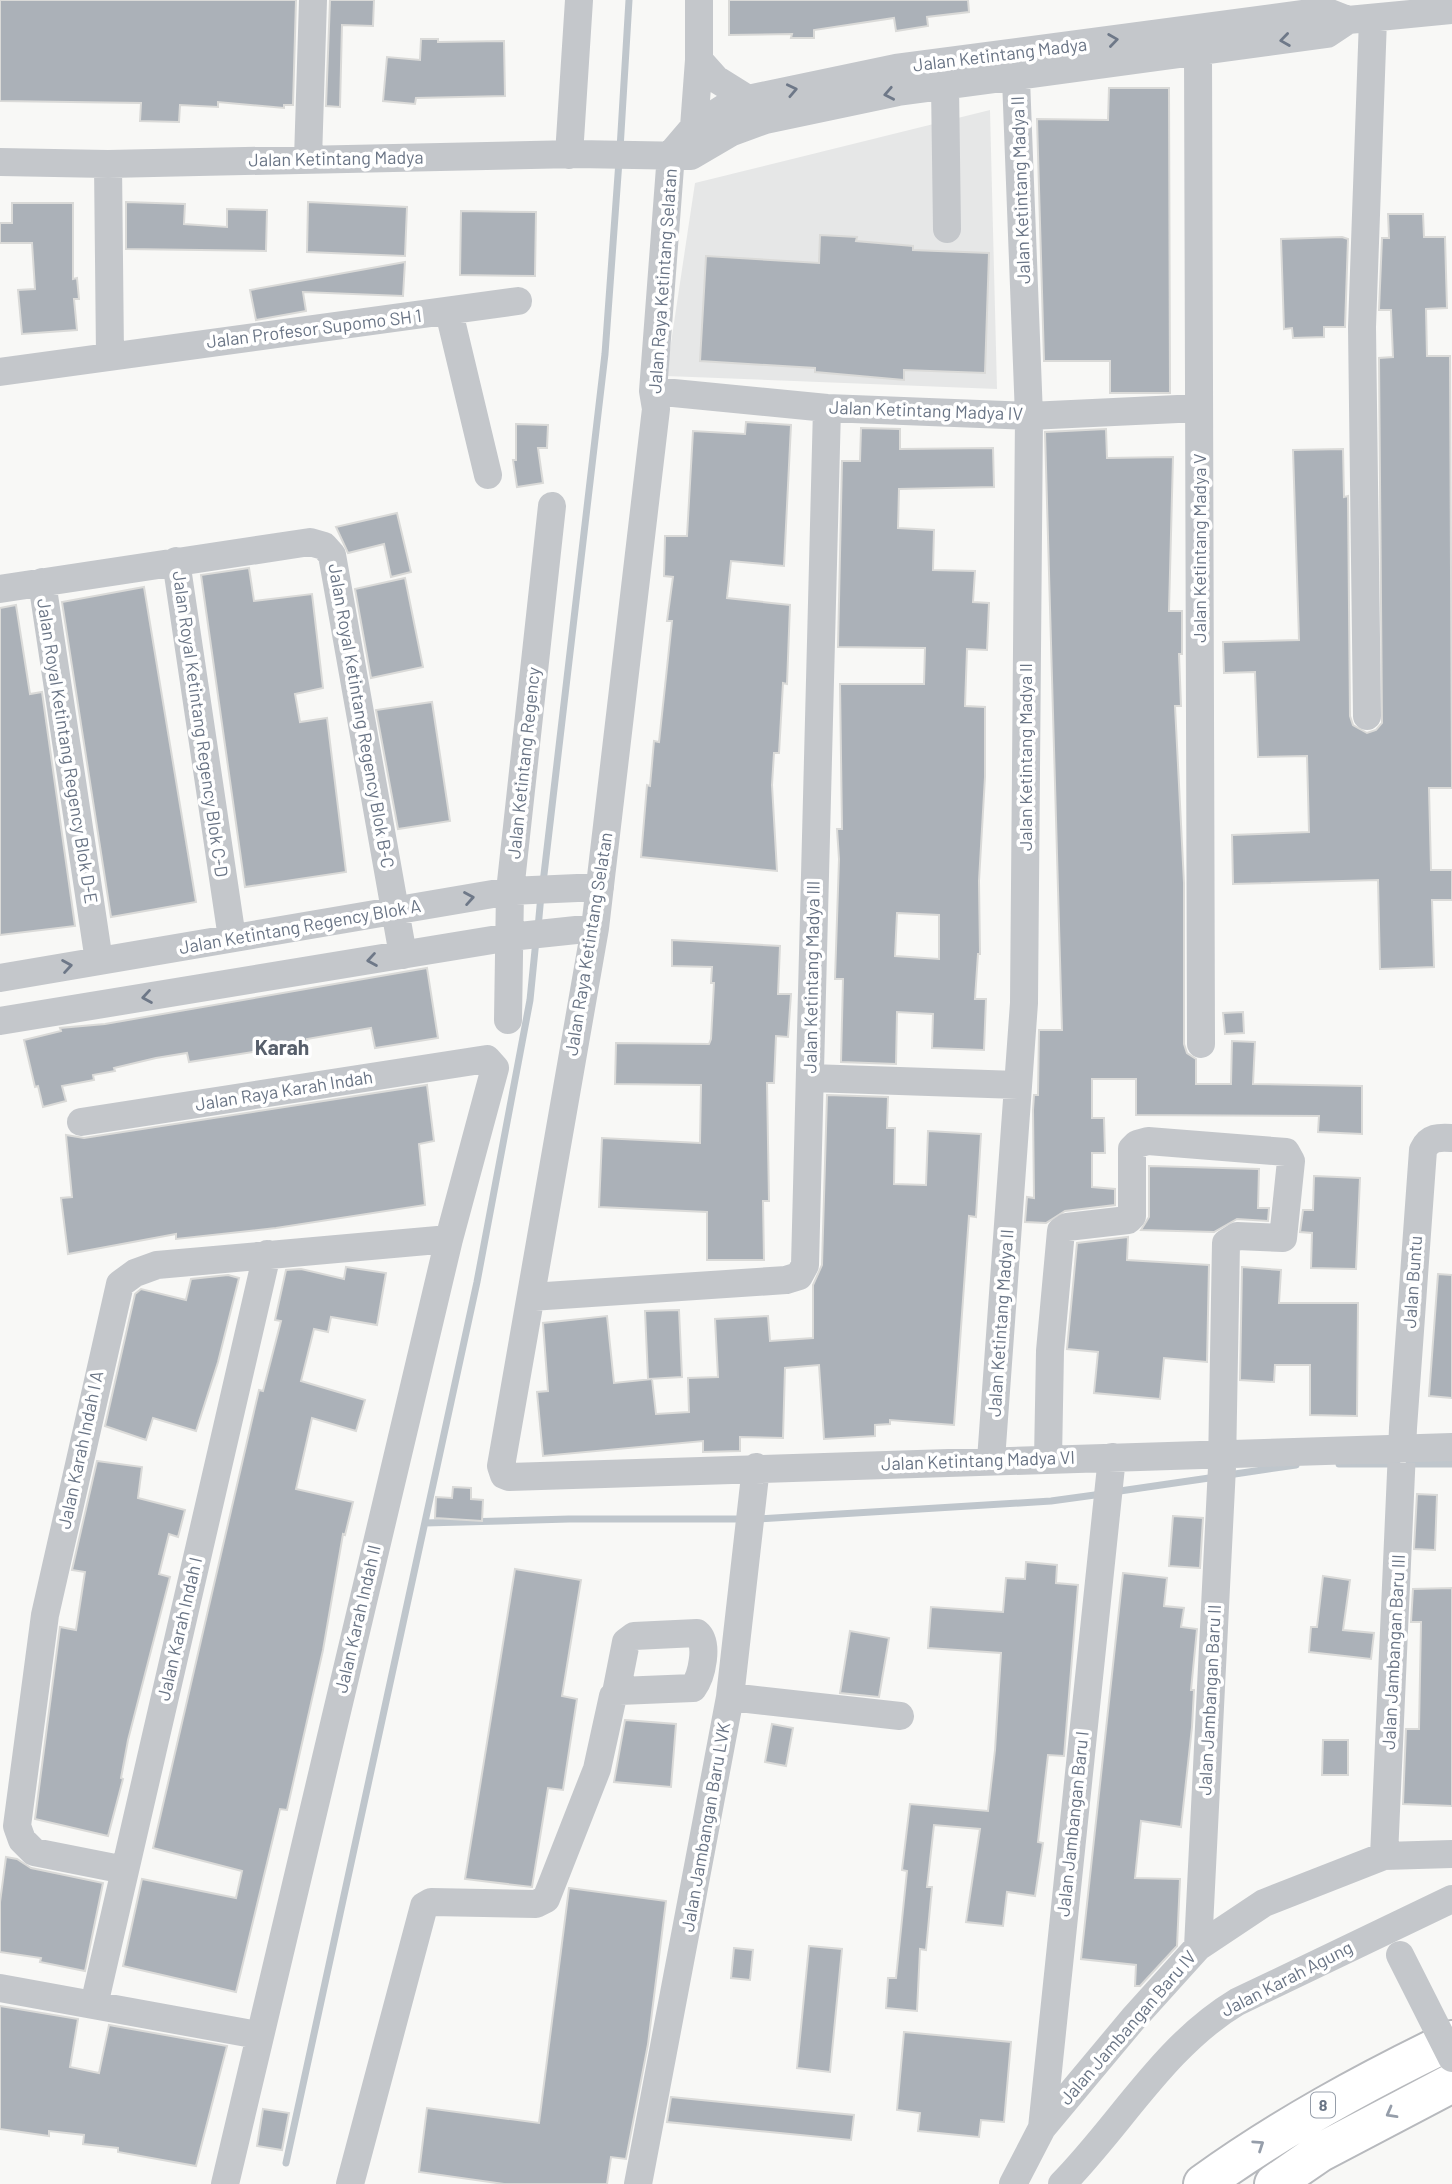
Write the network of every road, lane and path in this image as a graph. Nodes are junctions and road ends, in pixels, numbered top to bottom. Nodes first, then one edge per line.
1 (313, 0) edge
2 (579, 0) edge
3 (699, 0) edge
4 (1452, 10) edge
5 (1340, 17) edge
6 (1198, 53) junction
7 (699, 60) junction
8 (1016, 66) junction
9 (945, 85) junction
10 (748, 99) junction
11 (682, 148) junction
12 (573, 154) junction
13 (308, 159) junction
14 (0, 162) edge
15 (108, 164) junction
16 (947, 229) dead end
17 (518, 301) dead end
18 (449, 312) junction
19 (110, 355) junction
20 (0, 372) edge
21 (658, 397) junction
22 (827, 408) junction
23 (1199, 408) junction
24 (1029, 416) junction
25 (488, 475) dead end
26 (552, 506) dead end
27 (176, 561) junction
28 (42, 582) junction
29 (0, 589) edge
30 (1367, 716) dead end
31 (600, 887) junction
32 (517, 891) junction
33 (395, 911) junction
34 (595, 928) junction
35 (529, 935) junction
36 (232, 938) junction
37 (403, 954) junction
38 (99, 961) junction
39 (0, 978) edge
40 (508, 1020) dead end
41 (0, 1021) edge
42 (1201, 1044) dead end
43 (487, 1059) joint
44 (810, 1078) junction
45 (1018, 1085) junction
46 (82, 1122) dead end
47 (1452, 1138) edge
48 (449, 1239) junction
49 (267, 1254) junction
50 (531, 1297) junction
51 (1452, 1447) edge
52 (1048, 1459) junction
53 (991, 1460) junction
54 (1402, 1464) junction
55 (756, 1467) junction
56 (1111, 1469) junction
57 (1222, 1469) junction
58 (503, 1475) joint
59 (616, 1693) dead end
60 (730, 1697) junction
61 (900, 1716) dead end
62 (1452, 1854) edge
63 (1384, 1856) junction
64 (125, 1870) junction
65 (1452, 1899) edge
66 (1386, 1930) junction
67 (1198, 1948) junction
68 (0, 1988) edge
69 (94, 2005) junction
70 (258, 2035) junction
71 (1452, 2040) edge
72 (1452, 2058) edge
73 (1452, 2083) edge
74 (1042, 2128) junction
75 (225, 2184) edge
76 (350, 2184) edge
77 (638, 2184) edge
78 (1013, 2184) edge
79 (1062, 2184) edge
80 (1203, 2184) edge
81 (1274, 2184) edge

1 - 13 street
2 - 12 street
3 - 7 street, Jalan Raya Ketintang Selatan
4 - 5 street, Jalan Ketintang Madya
5 -> 6 street, Jalan Ketintang Madya
8 -> 5 street, Jalan Ketintang Madya
5 - 30 street
6 - 8 street, Jalan Ketintang Madya
6 - 23 street, Jalan Ketintang Madya V
7 - 10 street
7 - 11 street, Jalan Raya Ketintang Selatan
8 - 9 street, Jalan Ketintang Madya
10 -> 8 street, Jalan Ketintang Madya
8 - 24 street, Jalan Ketintang Madya II
9 -> 11 street, Jalan Ketintang Madya
9 - 16 street
10 - 11 street, Jalan Ketintang Madya
11 - 12 street, Jalan Ketintang Madya
11 - 21 street, Jalan Raya Ketintang Selatan
12 - 13 street, Jalan Ketintang Madya
13 - 15 street, Jalan Ketintang Madya
14 - 15 street, Jalan Ketintang Madya
15 - 19 street
17 - 18 street, Jalan Profesor Supomo SH 1
18 - 19 street, Jalan Profesor Supomo SH 1
18 - 25 street
19 - 20 street, Jalan Profesor Supomo SH 1
21 - 22 street, Jalan Ketintang Madya IV
21 - 31 street, Jalan Raya Ketintang Selatan
22 - 24 street, Jalan Ketintang Madya IV
22 - 44 street, Jalan Ketintang Madya III
23 - 24 street, Jalan Ketintang Madya IV
23 - 42 street, Jalan Ketintang Madya V
24 - 45 street, Jalan Ketintang Madya II
26 - 32 street, Jalan Ketintang Regency
27 - 28 street, Jalan Royal Ketintang Regency Blok C-D
27 - 33 street, Jalan Royal Ketintang Regency Blok B-C
27 - 36 street, Jalan Royal Ketintang Regency Blok C-D
28 - 29 street, Jalan Royal Ketintang Regency Blok D-E
28 - 38 street, Jalan Royal Ketintang Regency Blok D-E
31 - 32 street, Jalan Ketintang Regency Blok A
31 - 34 street, Jalan Raya Ketintang Selatan
33 -> 32 street, Jalan Ketintang Regency Blok A
32 - 35 street, Jalan Ketintang Regency
33 - 36 street, Jalan Ketintang Regency Blok A
33 - 37 street, Jalan Royal Ketintang Regency Blok B-C
34 - 35 street
34 - 50 street, Jalan Raya Ketintang Selatan
35 - 37 street
35 - 40 street, Jalan Ketintang Regency
36 - 38 street, Jalan Ketintang Regency Blok A
37 -> 41 street
39 -> 38 street, Jalan Ketintang Regency Blok A
43 - 46 street, Jalan Raya Karah Indah
43 - 48 street, Jalan Karah Indah II
44 - 45 street
44 - 50 street, Jalan Ketintang Madya III
45 - 53 street, Jalan Ketintang Madya II
47 - 54 street, Jalan Buntu
48 - 49 street, Jalan Karah Indah I A
48 - 70 street, Jalan Karah Indah II
49 - 64 street, Jalan Karah Indah I
49 - 64 street, Jalan Karah Indah I A
50 - 58 street, Jalan Raya Ketintang Selatan
51 - 54 street, Jalan Ketintang Madya VI
52 - 53 street, Jalan Ketintang Madya VI
52 - 56 street, Jalan Ketintang Madya VI
52 - 57 street, Jalan Jambangan Baru II
53 - 55 street, Jalan Ketintang Madya VI
54 - 57 street, Jalan Ketintang Madya VI
54 - 63 street, Jalan Jambangan Baru III
55 - 58 street, Jalan Ketintang Madya VI
55 - 60 street, Jalan Jambangan Baru LVK
56 - 57 street, Jalan Ketintang Madya VI
56 - 74 street, Jalan Jambangan Baru I
57 - 67 street, Jalan Jambangan Baru II
59 - 76 street
60 - 61 street
60 - 77 street, Jalan Jambangan Baru LVK
62 - 63 street, Jalan Jambangan Baru IV
63 - 67 street, Jalan Jambangan Baru IV
64 - 69 street, Jalan Karah Indah I
65 - 66 street, Jalan Karah Agung
66 - 72 street, bridge
66 - 79 street, Jalan Karah Agung
67 - 74 street, Jalan Jambangan Baru IV
68 - 69 street
69 - 70 street
70 - 75 street, Jalan Karah Indah II
80 -> 71 highway, 8
73 -> 81 highway, 8
74 - 78 street, Jalan Jambangan Baru I

